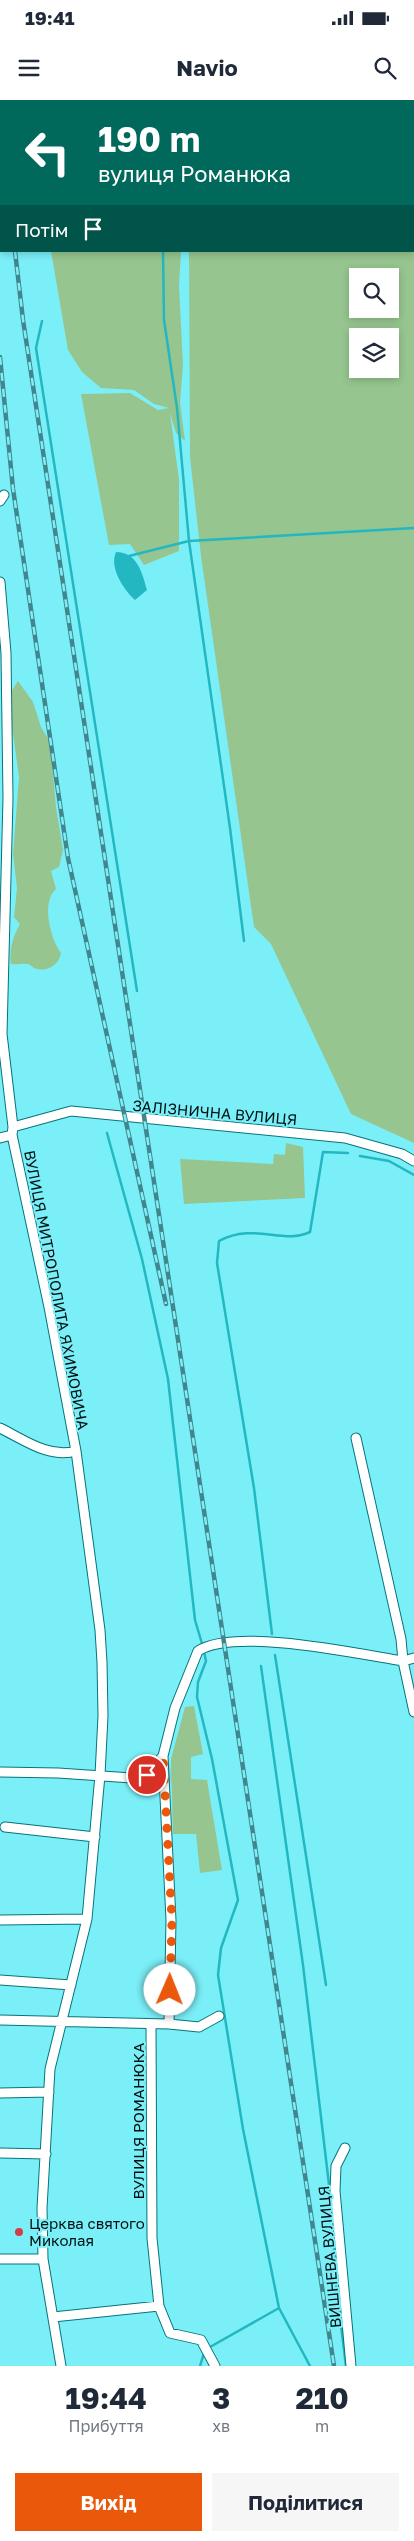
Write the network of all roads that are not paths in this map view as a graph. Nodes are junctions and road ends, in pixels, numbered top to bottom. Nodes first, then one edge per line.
1 (0, 582) edge
2 (3, 653) edge
3 (4, 766) edge
4 (4, 796) edge
5 (2, 950) edge
6 (12, 1131) junction
7 (0, 1138) edge
8 (414, 1161) edge
9 (0, 1428) edge
10 (356, 1438) dead end
11 (76, 1451) junction
12 (414, 1658) edge
13 (403, 1661) junction
14 (414, 1712) edge
15 (163, 1756) junction
16 (0, 1772) edge
17 (100, 1775) junction
18 (5, 1827) dead end
19 (94, 1837) junction
20 (87, 1919) junction
21 (0, 1920) edge
22 (0, 1980) edge
23 (71, 1986) junction
24 (219, 2016) dead end
25 (0, 2020) edge
26 (60, 2021) junction
27 (169, 2024) junction
28 (151, 2025) junction
29 (0, 2092) edge
30 (49, 2092) junction
31 (345, 2148) dead end
32 (0, 2153) edge
33 (46, 2154) junction
34 (0, 2259) edge
35 (43, 2259) junction
36 (159, 2306) junction
37 (54, 2318) junction
38 (61, 2366) edge
39 (215, 2366) edge
40 (351, 2366) edge

1 - 2 street
2 - 3 street
3 - 4 street
4 - 5 street
5 - 6 street
6 - 7 street, ЗАЛІЗНИЧНА ВУЛИЦЯ
6 - 8 street, ЗАЛІЗНИЧНА ВУЛИЦЯ
6 - 11 street, ВУЛИЦЯ МИТРОПОЛИТА ЯХИМОВИЧА
9 - 11 street, ВУЛИЦЯ МИТРОПОЛИТА ЯХИМОВИЧА
10 - 13 street
11 - 17 street, ВУЛИЦЯ МИТРОПОЛИТА ЯХИМОВИЧА
12 - 13 street
13 - 14 street
13 - 15 street
15 - 17 street
15 - 27 street
16 - 17 street
17 - 19 street, ВУЛИЦЯ МИТРОПОЛИТА ЯХИМОВИЧА
18 - 19 street
19 - 20 street, ВУЛИЦЯ МИТРОПОЛИТА ЯХИМОВИЧА
20 - 21 street
20 - 23 street, ВУЛИЦЯ МИТРОПОЛИТА ЯХИМОВИЧА
22 - 23 street
23 - 26 street, ВУЛИЦЯ МИТРОПОЛИТА ЯХИМОВИЧА
24 - 27 street, ВУЛИЦЯ РОМАНЮКА
25 - 26 street, ВУЛИЦЯ РОМАНЮКА
26 - 28 street, ВУЛИЦЯ РОМАНЮКА
26 - 30 street, ВУЛИЦЯ МИТРОПОЛИТА ЯХИМОВИЧА
27 - 28 street, ВУЛИЦЯ РОМАНЮКА
28 - 36 street, ВУЛИЦЯ РОМАНЮКА
29 - 30 street
30 - 33 street, ВУЛИЦЯ МИТРОПОЛИТА ЯХИМОВИЧА
31 - 40 street, ВИШНЕВА ВУЛИЦЯ
32 - 33 street
33 - 35 street, ВУЛИЦЯ МИТРОПОЛИТА ЯХИМОВИЧА
34 - 35 street
35 - 37 street, ВУЛИЦЯ МИТРОПОЛИТА ЯХИМОВИЧА
36 - 37 street
36 - 39 street, ВУЛИЦЯ РОМАНЮКА
37 - 38 street, ВУЛИЦЯ МИТРОПОЛИТА ЯХИМОВИЧА

